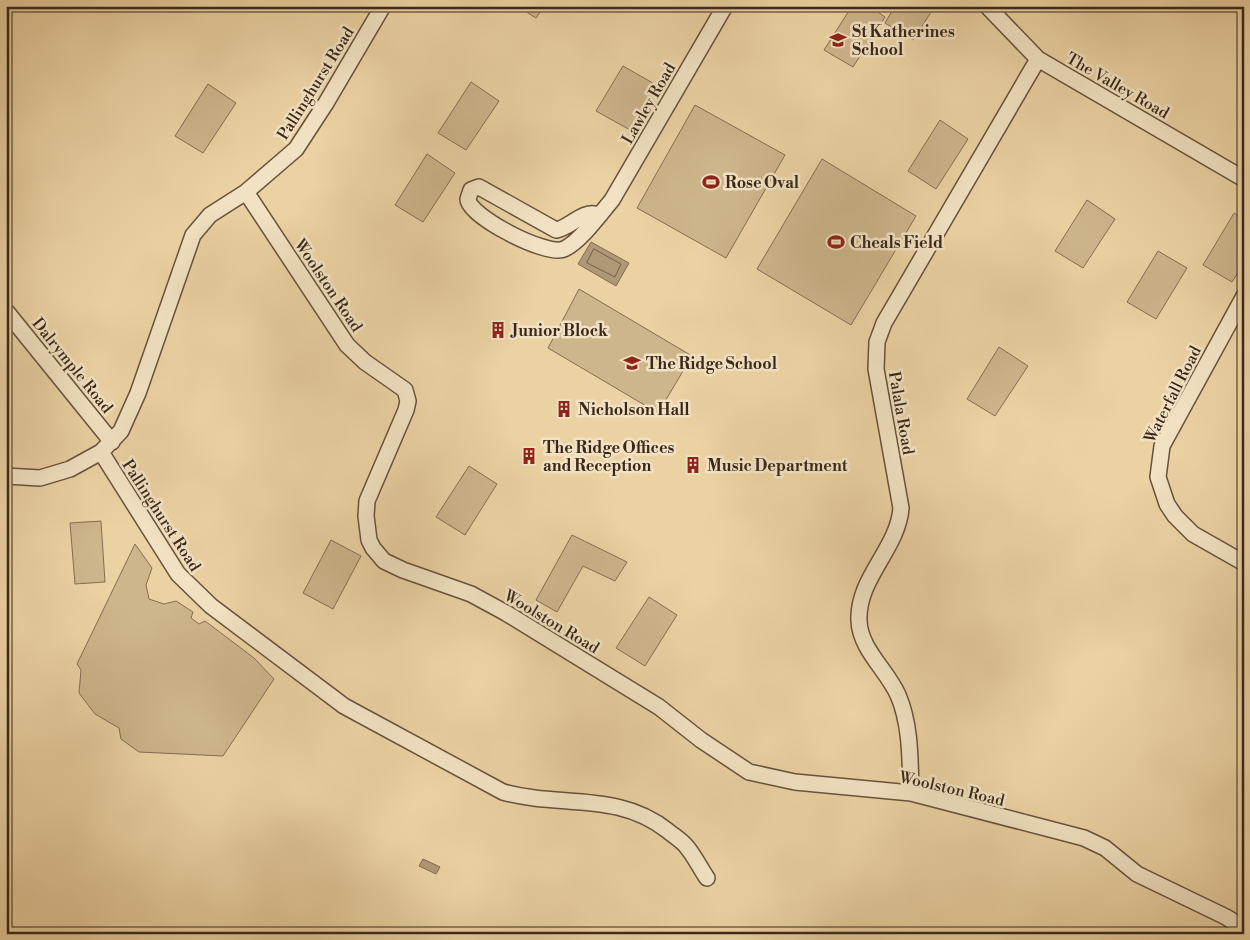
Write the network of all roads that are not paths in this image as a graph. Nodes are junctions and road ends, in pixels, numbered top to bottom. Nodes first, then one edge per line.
1 (383, 6) edge
2 (725, 6) edge
3 (987, 6) edge
4 (1038, 59) junction
5 (1244, 179) edge
6 (246, 192) junction
7 (598, 215) junction
8 (1244, 296) edge
9 (6, 311) edge
10 (106, 447) junction
11 (6, 476) edge
12 (1244, 563) edge
13 (910, 793) junction
14 (707, 878) dead end
15 (1244, 928) edge

1 - 6 street, Pallinghurst Road
2 - 7 street, Lawley Road
3 - 4 street, The Valley Road
4 - 5 street, The Valley Road
4 - 13 street, Palala Road
6 - 10 street, Pallinghurst Road
6 - 13 street, Woolston Road
7 - 7 street, Lawley Road
8 - 12 street, Waterfall Road
9 - 10 street, Dalrymple Road
10 - 11 street
10 - 14 street, Pallinghurst Road
13 - 15 street, Woolston Road

